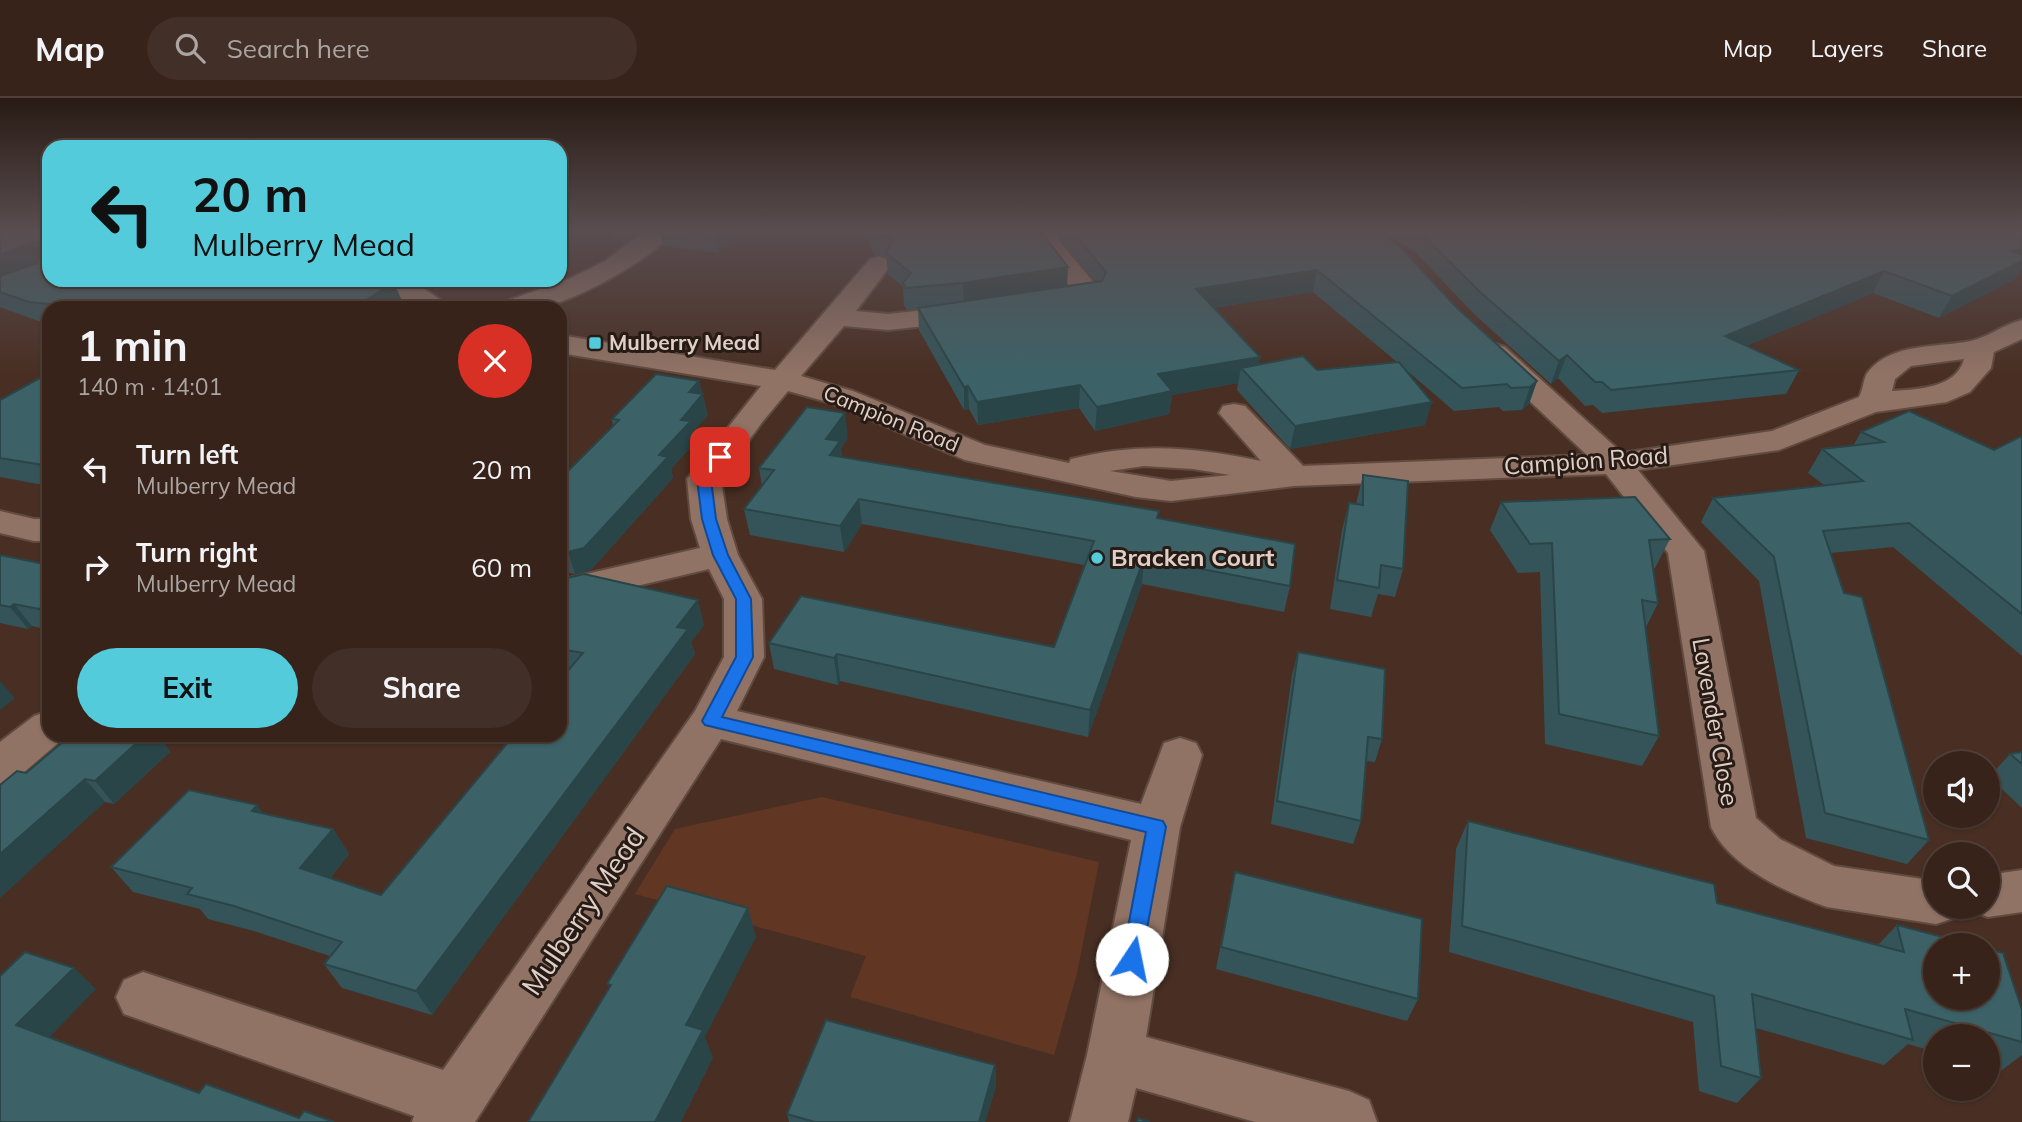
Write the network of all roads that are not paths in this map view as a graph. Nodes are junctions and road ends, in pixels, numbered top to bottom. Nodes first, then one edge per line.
1 (590, 279) edge
2 (868, 279) edge
3 (1078, 279) edge
4 (406, 287) edge
5 (1065, 299) edge
6 (422, 301) edge
7 (533, 301) edge
8 (1001, 309) edge
9 (837, 317) junction
10 (2022, 327) edge
11 (1471, 331) edge
12 (567, 345) edge
13 (1981, 348) junction
14 (781, 380) junction
15 (1870, 403) junction
16 (1234, 413) dead end
17 (1615, 464) junction
18 (1294, 475) junction
19 (0, 522) edge
20 (42, 530) edge
21 (720, 555) junction
22 (567, 590) edge
23 (711, 721) junction
24 (42, 733) edge
25 (1180, 755) dead end
26 (0, 767) edge
27 (1157, 827) junction
28 (2022, 891) edge
29 (2000, 894) edge
30 (1923, 901) edge
31 (143, 997) dead end
32 (1115, 1055) junction
33 (448, 1112) edge
34 (1349, 1121) edge
35 (1099, 1122) edge

1 - 7 street
2 - 9 street, Mulberry Mead
3 - 5 street
4 - 6 street
8 - 9 street
9 - 14 street, Mulberry Mead
10 - 13 street
11 - 17 street, Lavender Close
12 - 14 street, Campion Road
13 - 15 street, Campion Road
13 - 15 street
14 - 18 street, Campion Road
14 - 21 street, Mulberry Mead
15 - 17 street, Campion Road
16 - 18 street
17 - 18 street, Campion Road
17 - 30 street, Lavender Close
19 - 20 street
21 - 22 street
21 - 23 street, Mulberry Mead
23 - 27 street
23 - 33 street, Mulberry Mead
24 - 26 street
25 - 27 street
27 - 32 street
28 - 29 street
31 - 33 street, Mulberry Mead
32 - 34 street
32 - 35 street

